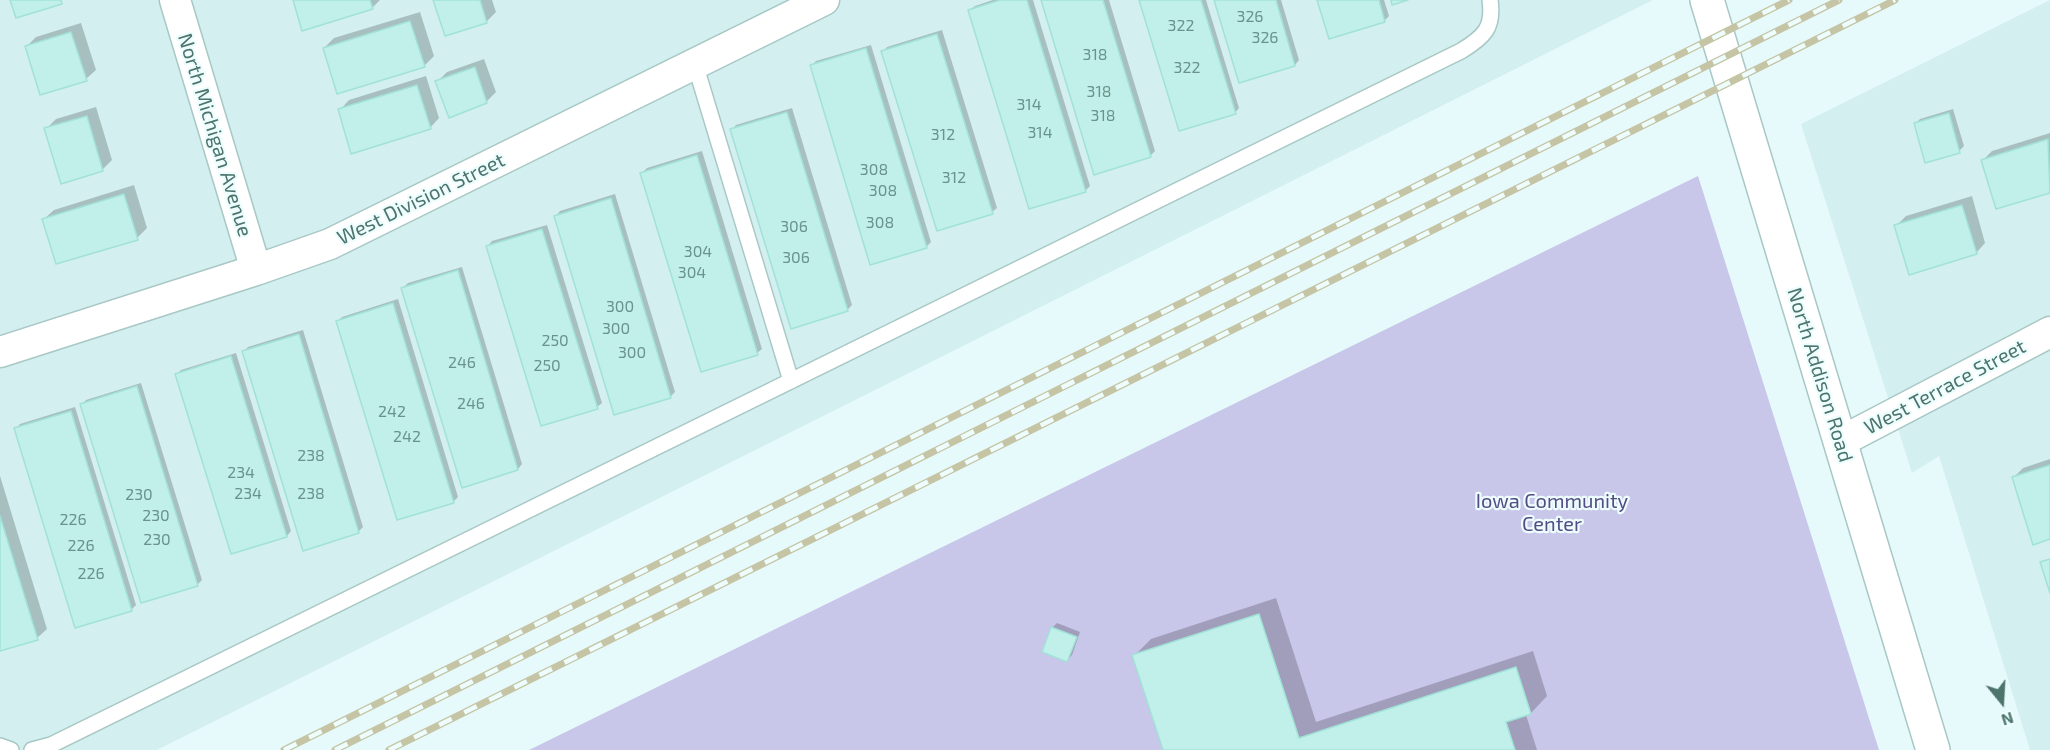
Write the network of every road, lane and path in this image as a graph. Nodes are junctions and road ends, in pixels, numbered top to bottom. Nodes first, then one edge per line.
1 (175, 0) edge
2 (824, 0) edge
3 (1490, 0) edge
4 (1707, 0) edge
5 (695, 64) junction
6 (256, 270) junction
7 (2050, 332) edge
8 (0, 352) edge
9 (791, 381) junction
10 (1840, 442) junction
11 (0, 746) edge
12 (10, 750) edge
13 (32, 750) edge
14 (1933, 750) edge

1 - 6 street, North Michigan Avenue
2 - 5 street, West Division Street
3 - 9 lane
4 - 10 street, North Addison Road
5 - 6 street, West Division Street
5 - 9 lane
6 - 8 street, West Division Street
7 - 10 street, West Terrace Street
9 - 13 lane
10 - 14 street, North Addison Road
11 - 12 lane

